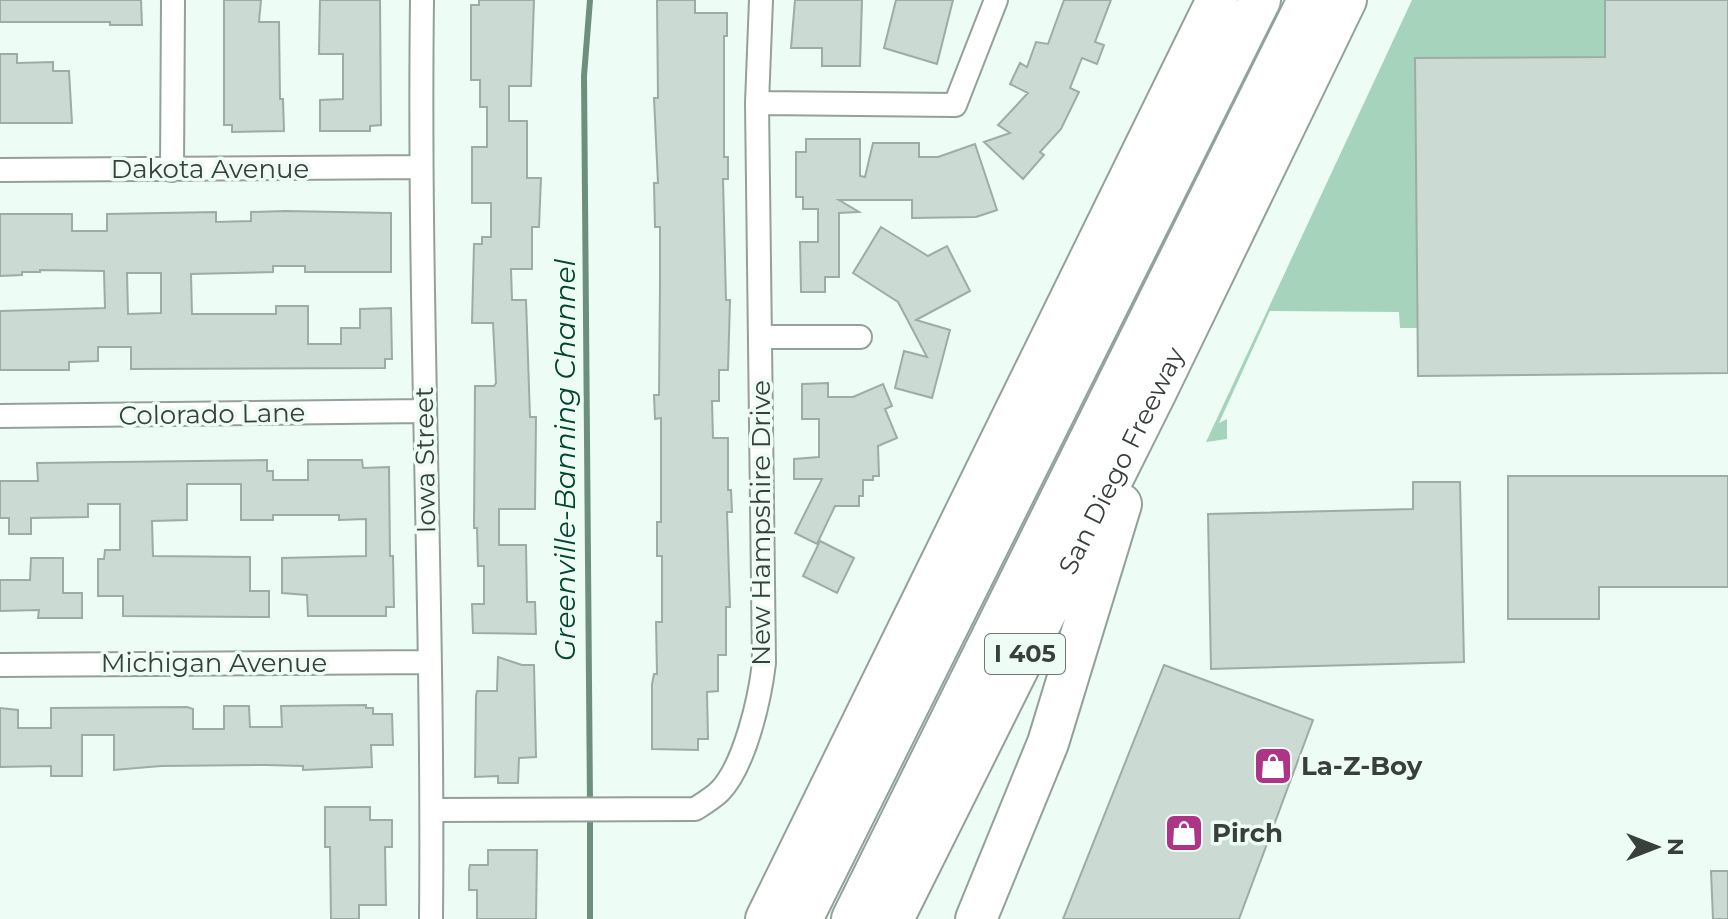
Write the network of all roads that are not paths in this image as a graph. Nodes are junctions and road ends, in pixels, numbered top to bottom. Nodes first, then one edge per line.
1 (173, 0) edge
2 (422, 0) edge
3 (761, 0) edge
4 (996, 0) edge
5 (1217, 0) edge
6 (1260, 0) edge
7 (1308, 0) edge
8 (1346, 0) edge
9 (757, 103) junction
10 (420, 167) junction
11 (0, 170) edge
12 (172, 170) junction
13 (760, 337) junction
14 (860, 337) dead end
15 (1157, 390) junction
16 (424, 411) junction
17 (0, 416) edge
18 (429, 662) junction
19 (0, 665) edge
20 (432, 810) junction
21 (431, 919) edge
22 (766, 919) edge
23 (802, 919) edge
24 (852, 919) edge
25 (893, 919) edge
26 (976, 919) edge

1 - 12 street
2 - 10 street, Iowa Street
3 - 9 street, New Hampshire Drive
4 - 9 street
5 - 22 highway
6 - 23 highway
7 - 24 highway
8 - 15 highway, San Diego Freeway / I 405
9 - 13 street, New Hampshire Drive
10 - 12 street, Dakota Avenue
10 - 16 street, Iowa Street
11 - 12 street, Dakota Avenue
13 - 14 street
13 - 20 street, New Hampshire Drive
15 - 25 highway, San Diego Freeway / I 405
15 - 26 highway
16 - 17 street, Colorado Lane
16 - 18 street, Iowa Street
18 - 19 street, Michigan Avenue
18 - 20 street, Iowa Street
20 - 21 street, Iowa Street

